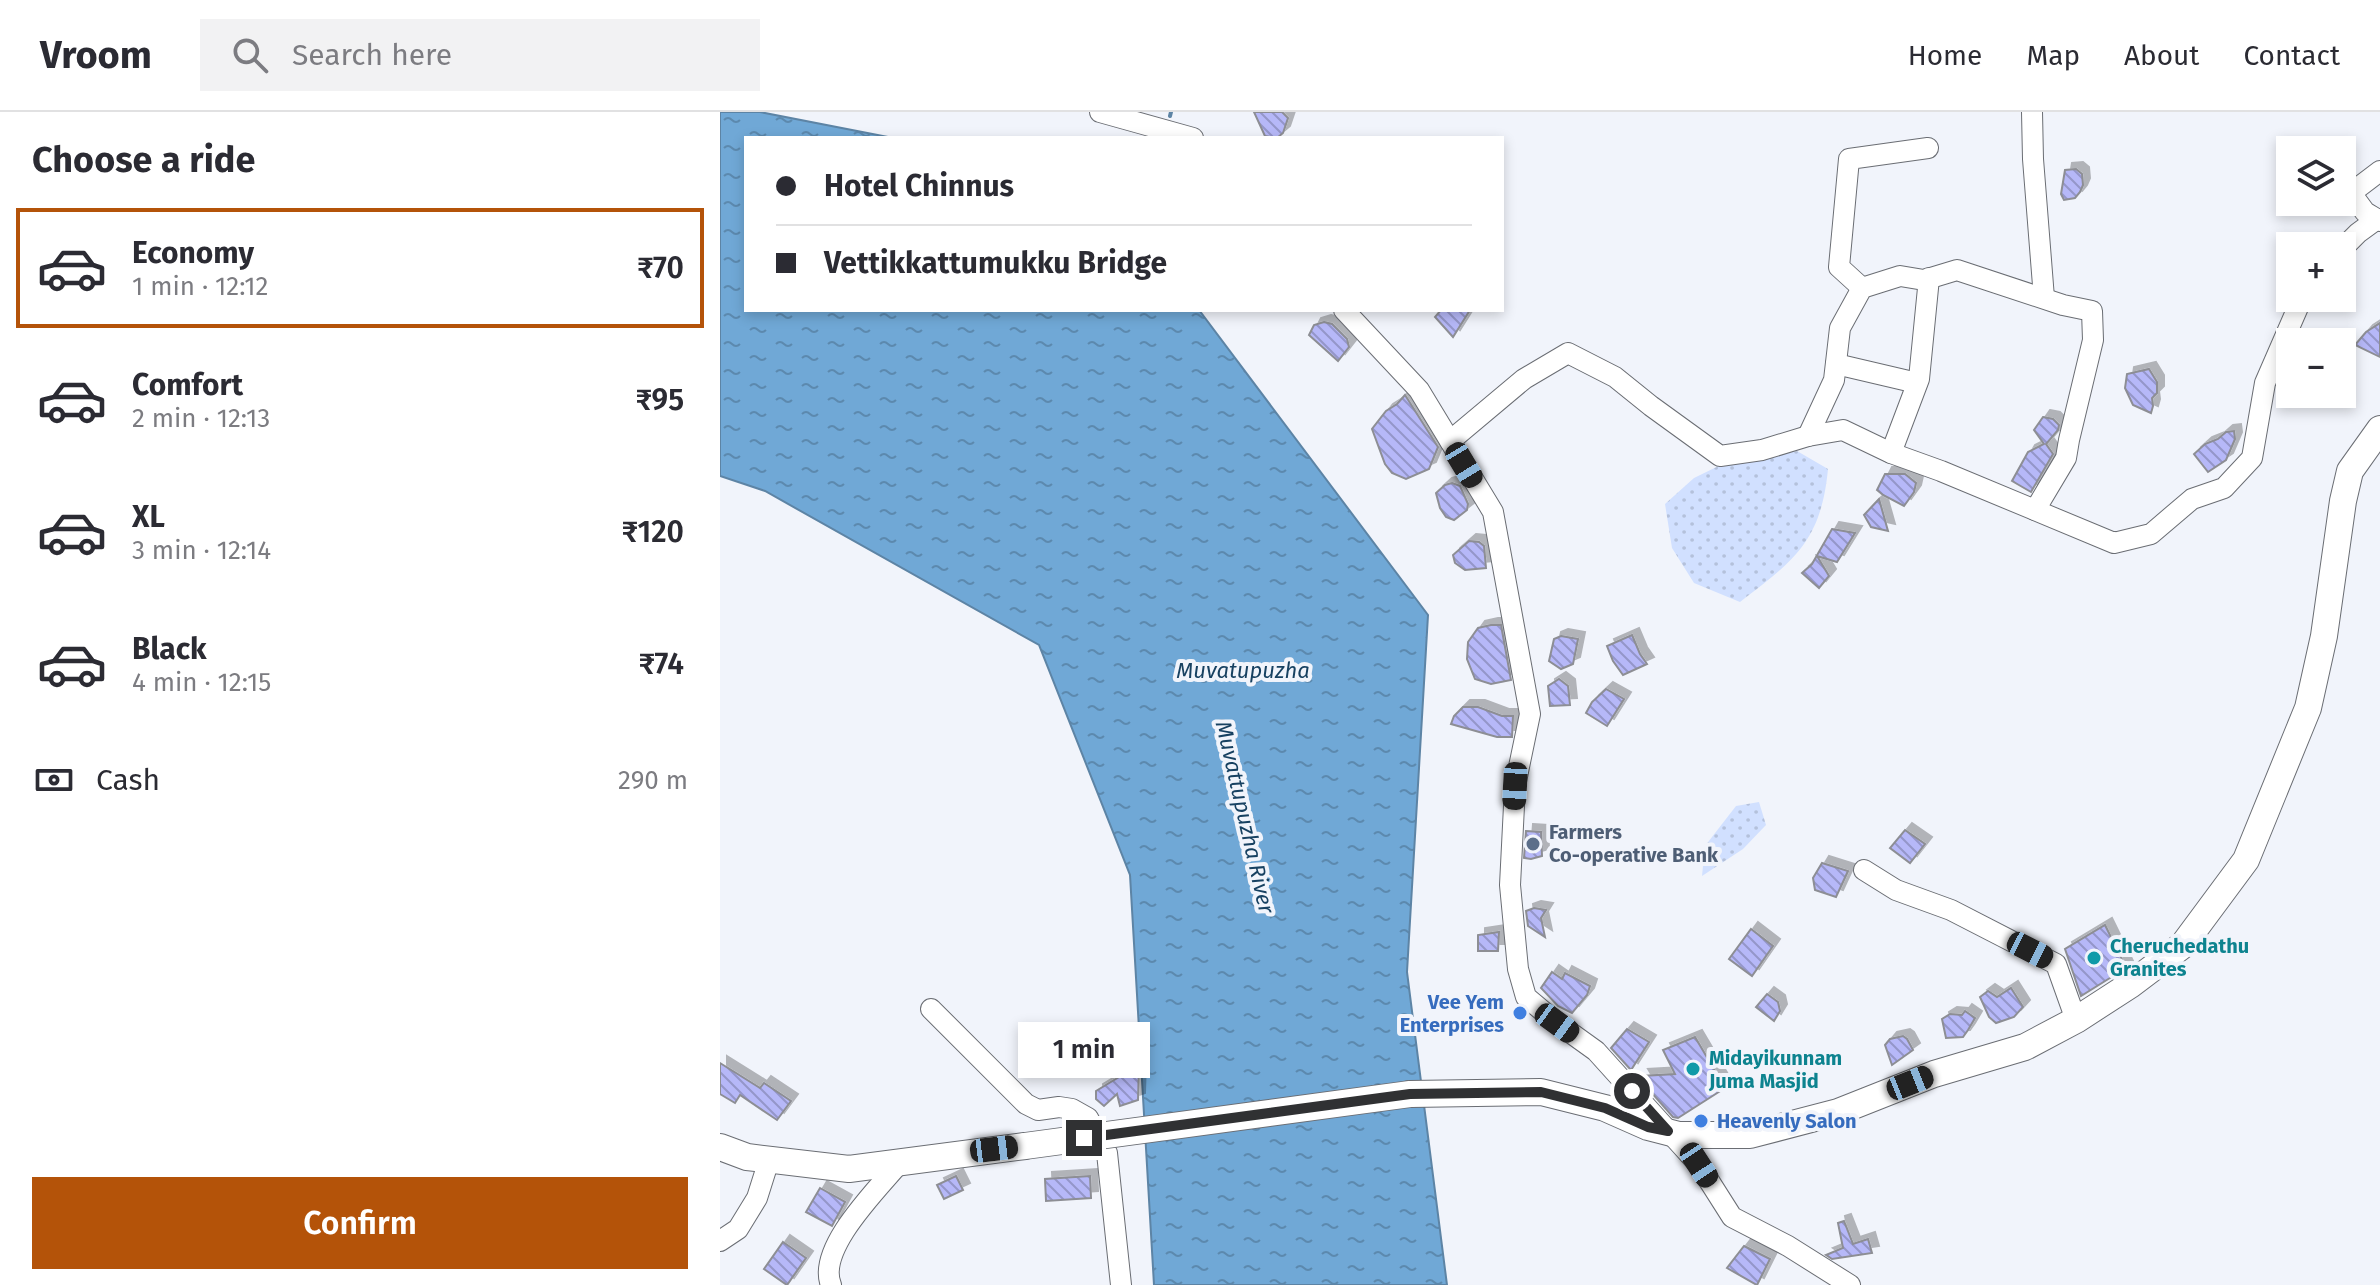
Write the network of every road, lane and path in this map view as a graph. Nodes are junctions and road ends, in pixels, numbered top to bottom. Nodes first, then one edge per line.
1 (1100, 112) edge
2 (2032, 112) edge
3 (1186, 136) edge
4 (1928, 148) dead end
5 (2380, 171) edge
6 (2378, 220) edge
7 (2356, 235) edge
8 (1929, 278) junction
9 (1862, 288) junction
10 (2044, 298) junction
11 (1346, 312) edge
12 (2296, 312) edge
13 (1836, 364) junction
14 (1917, 383) junction
15 (2380, 429) edge
16 (1808, 436) junction
17 (1450, 441) junction
18 (1891, 453) junction
19 (2035, 510) junction
20 (1864, 870) dead end
21 (931, 1009) dead end
22 (2076, 1020) junction
23 (1668, 1131) junction
24 (720, 1147) edge
25 (769, 1160) junction
26 (902, 1160) junction
27 (720, 1241) edge
28 (827, 1283) edge
29 (1121, 1285) edge
30 (1850, 1285) edge

1 - 3 street
2 - 10 street
4 - 9 street
5 - 6 street
6 - 7 street
8 - 9 street
8 - 10 street
8 - 14 street
9 - 13 street
10 - 19 street
11 - 17 street
12 - 19 street
13 - 14 street
13 - 16 street
14 - 18 street
15 - 22 main road
16 - 17 street
16 - 18 street
17 - 23 street
18 - 19 street
20 - 22 street
21 - 29 street
22 - 23 main road
23 - 26 main road, bridge
23 - 30 street
24 - 25 main road
25 - 26 main road
25 - 27 street
26 - 28 street

